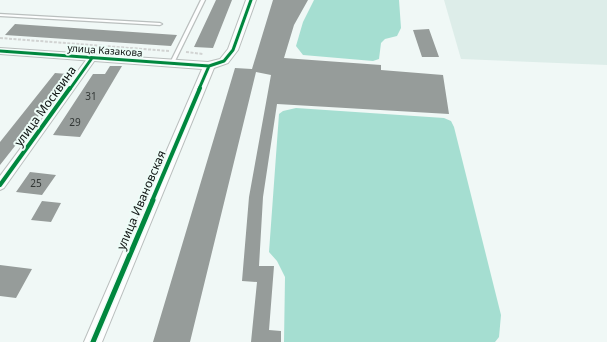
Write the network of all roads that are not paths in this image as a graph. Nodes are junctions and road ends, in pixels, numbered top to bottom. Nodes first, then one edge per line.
1 (203, 0) edge
2 (251, 0) edge
3 (0, 15) edge
4 (160, 24) dead end
5 (1, 52) edge
6 (92, 58) junction
7 (207, 60) junction
8 (172, 63) junction
9 (0, 185) edge
10 (93, 342) edge

1 - 8 lane
2 - 7 street
3 - 4 lane
5 - 6 street, улица Казакова
6 - 8 street, улица Казакова
6 - 9 street, улица Москвина
7 - 8 street, улица Казакова
7 - 10 street, улица Ивановская

